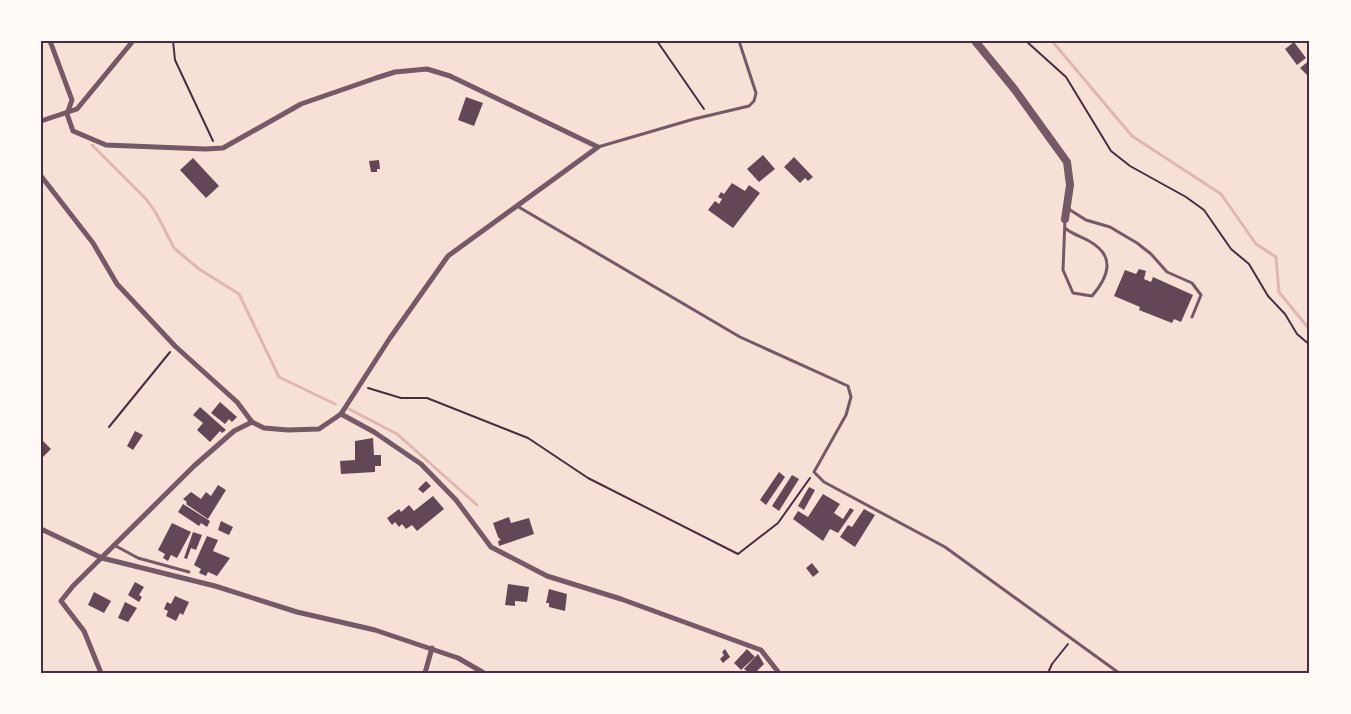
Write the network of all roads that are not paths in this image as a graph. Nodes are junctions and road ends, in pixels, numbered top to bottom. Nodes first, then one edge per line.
1 (50, 41) edge
2 (133, 41) edge
3 (740, 41) edge
4 (975, 41) edge
5 (67, 114) junction
6 (41, 121) edge
7 (598, 147) junction
8 (41, 176) edge
9 (517, 206) junction
10 (1067, 207) junction
11 (1065, 219) joint
12 (1065, 228) junction
13 (1192, 317) dead end
14 (341, 414) junction
15 (252, 422) junction
16 (41, 529) edge
17 (114, 545) junction
18 (102, 558) junction
19 (189, 572) dead end
20 (432, 648) junction
21 (101, 673) edge
22 (425, 673) edge
23 (484, 673) edge
24 (779, 673) edge
25 (1119, 673) edge

1 - 5 street
2 - 5 street
3 - 7 lane
4 - 10 street
5 - 6 street
5 - 7 street
7 - 9 street
8 - 15 street
9 - 14 street
9 - 25 lane
10 - 11 street
10 - 13 lane
11 - 12 lane
12 - 12 lane
14 - 15 street
14 - 24 street
15 - 17 street
16 - 18 street
17 - 18 street
17 - 19 lane
18 - 20 street
18 - 21 street
20 - 22 street
20 - 23 street

